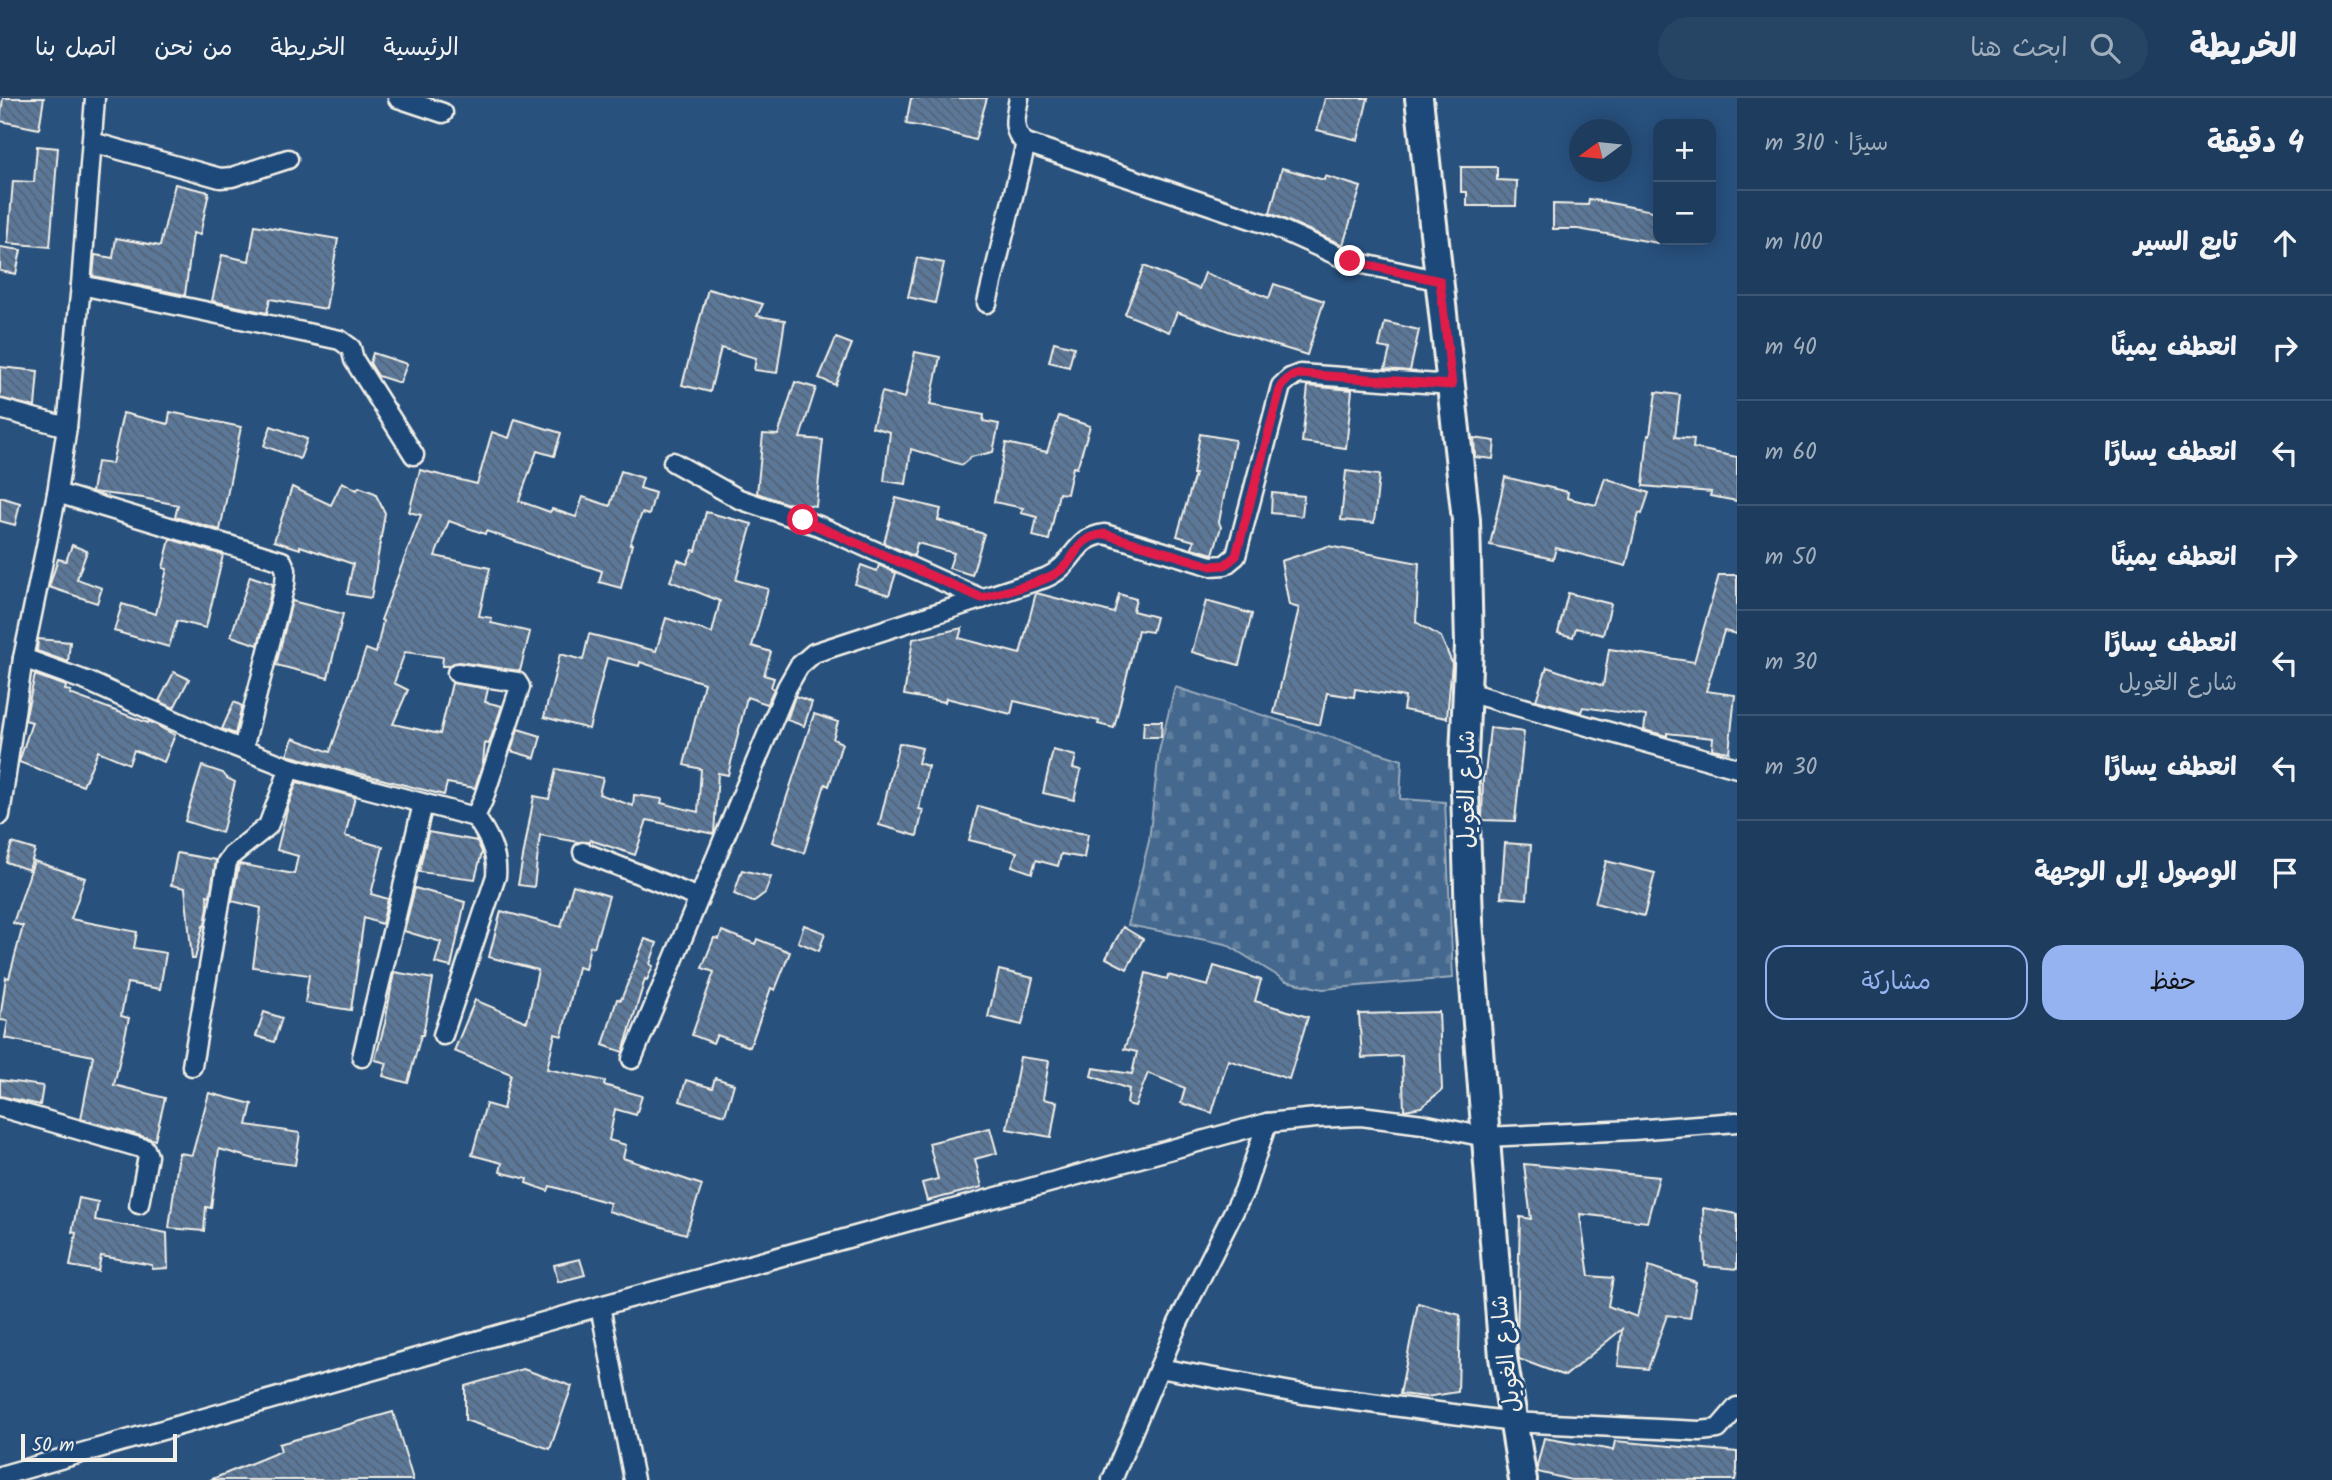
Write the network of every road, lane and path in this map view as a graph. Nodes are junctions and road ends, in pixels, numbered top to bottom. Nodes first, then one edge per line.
1 (95, 98) edge
2 (398, 98) edge
3 (1018, 98) edge
4 (1419, 98) edge
5 (443, 113) dead end
6 (92, 142) junction
7 (1026, 143) junction
8 (288, 159) dead end
9 (1440, 281) junction
10 (81, 285) junction
11 (987, 303) dead end
12 (1452, 385) junction
13 (0, 409) edge
14 (67, 427) junction
15 (414, 455) dead end
16 (673, 462) dead end
17 (57, 493) junction
18 (982, 598) junction
19 (23, 658) junction
20 (457, 673) dead end
21 (1467, 692) junction
22 (243, 749) junction
23 (290, 768) junction
24 (1737, 768) edge
25 (423, 804) junction
26 (0, 815) edge
27 (475, 817) junction
28 (583, 852) dead end
29 (699, 898) junction
30 (443, 1035) dead end
31 (362, 1057) dead end
32 (632, 1059) dead end
33 (192, 1066) dead end
34 (0, 1107) edge
35 (1737, 1122) edge
36 (1268, 1123) junction
37 (1485, 1137) junction
38 (139, 1204) dead end
39 (600, 1306) junction
40 (1159, 1368) junction
41 (1737, 1408) edge
42 (1513, 1422) junction
43 (0, 1476) edge
44 (634, 1480) edge
45 (1112, 1480) edge
46 (1522, 1480) edge

1 - 6 street
2 - 5 street
3 - 7 street
4 - 9 street, شارع الغويل
6 - 8 street
6 - 10 street
7 - 9 street
7 - 11 street
9 - 12 street, شارع الغويل
10 - 14 street
10 - 15 street
12 - 18 street
12 - 21 street, شارع الغويل
13 - 14 street
14 - 17 street
16 - 18 street
17 - 19 street
17 - 22 street
18 - 29 street
19 - 22 street
19 - 26 street
20 - 27 street
21 - 24 street
21 - 37 street, شارع الغويل
22 - 23 street
23 - 25 street
23 - 33 street
25 - 27 street
25 - 31 street
27 - 30 street
28 - 29 street
29 - 32 street
34 - 38 street
35 - 37 street
36 - 37 street
36 - 39 street
36 - 40 street
37 - 42 street, شارع الغويل
39 - 43 street
39 - 44 street
40 - 42 street
40 - 45 street
41 - 42 street
42 - 46 street, شارع الغويل

